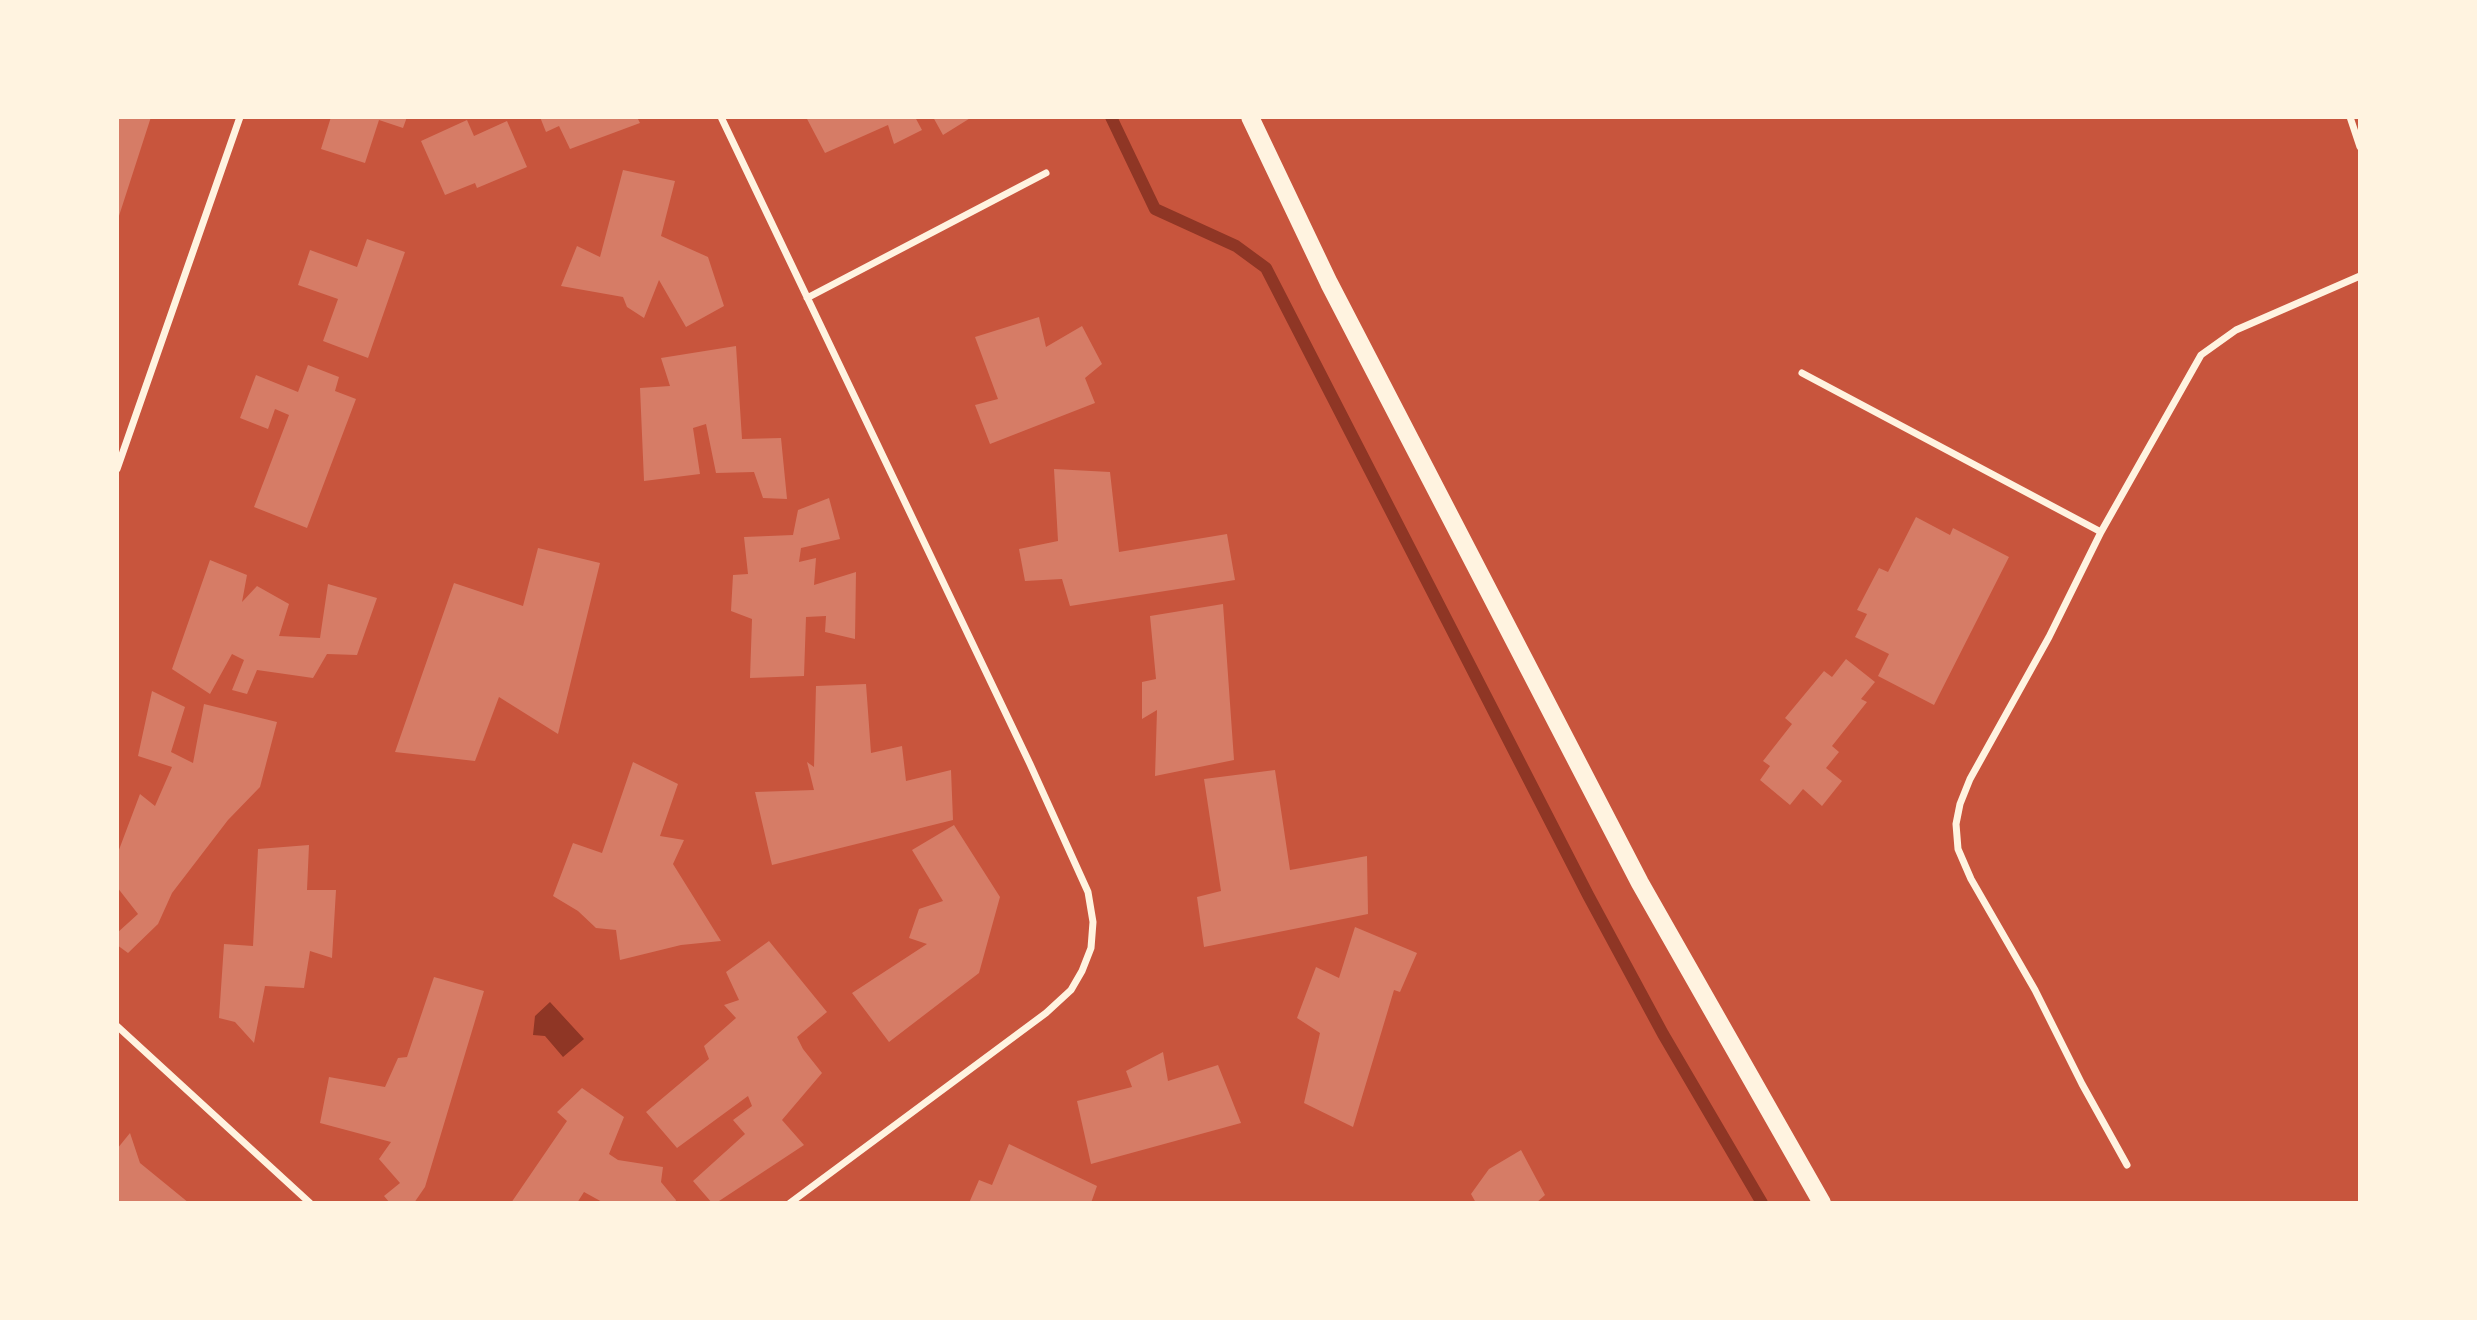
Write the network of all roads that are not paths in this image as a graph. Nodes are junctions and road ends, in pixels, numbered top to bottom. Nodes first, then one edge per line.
1 (240, 117) edge
2 (720, 117) edge
3 (1250, 117) edge
4 (2350, 117) edge
5 (2360, 147) edge
6 (1046, 173) dead end
7 (2360, 276) edge
8 (807, 298) junction
9 (1802, 373) dead end
10 (117, 469) edge
11 (2101, 532) junction
12 (117, 1026) edge
13 (2127, 1166) dead end
14 (310, 1203) edge
15 (790, 1203) edge
16 (1822, 1203) edge

1 - 10 street
2 - 8 street
3 - 16 main road
4 - 5 street
6 - 8 street
7 - 11 street
8 - 15 street
9 - 11 street
11 - 13 street
12 - 14 street

